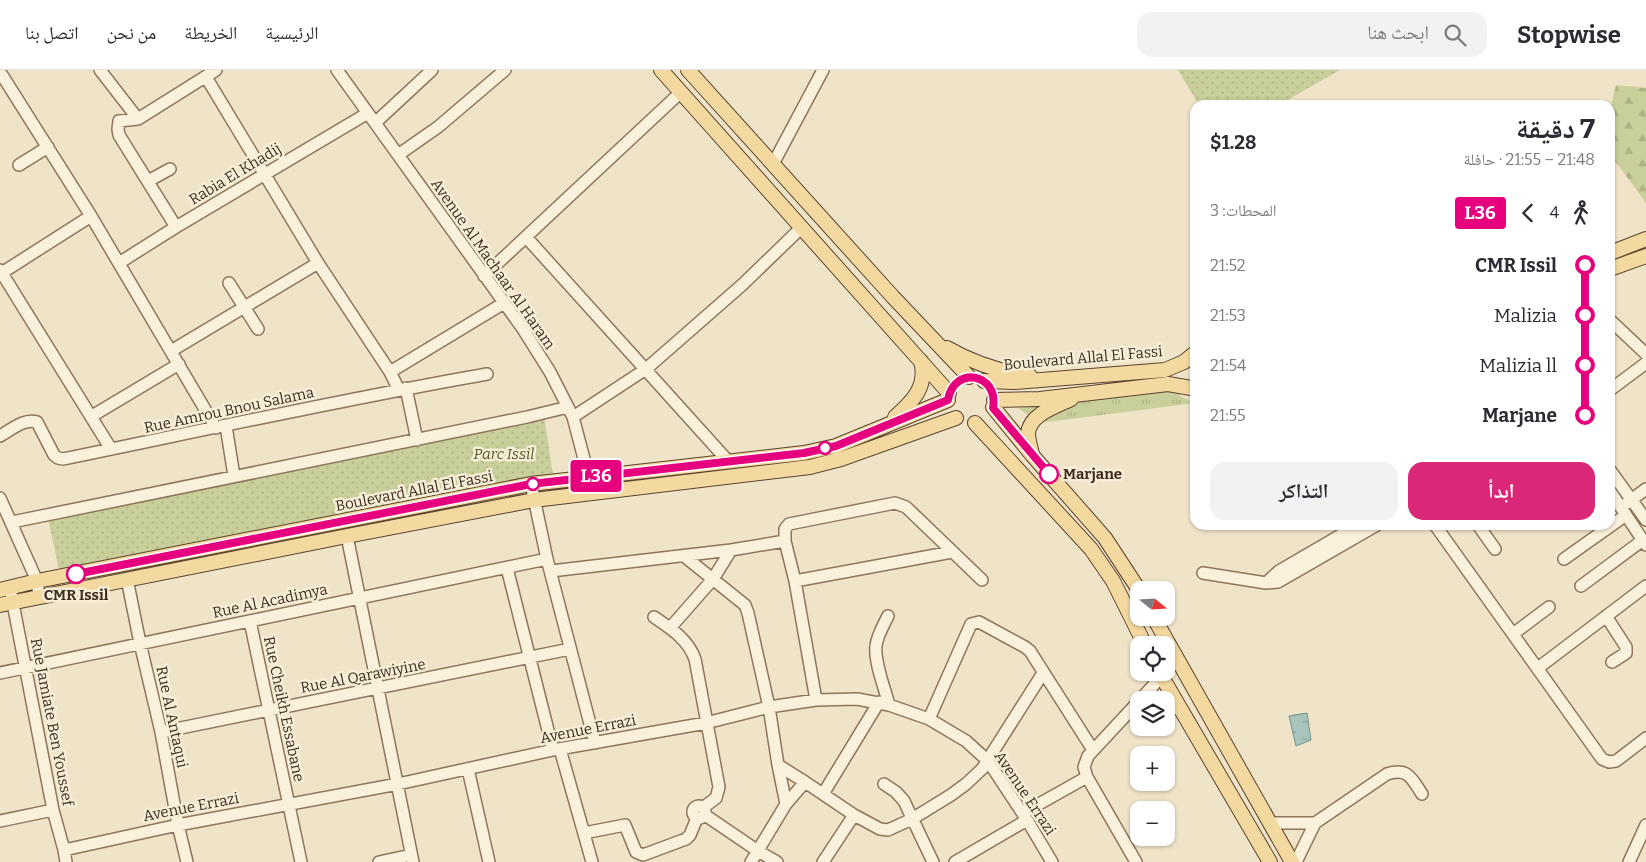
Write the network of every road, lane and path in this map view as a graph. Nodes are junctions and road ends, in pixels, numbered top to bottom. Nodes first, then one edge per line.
1 (216, 70) edge
2 (337, 70) edge
3 (432, 70) edge
4 (505, 70) edge
5 (661, 70) edge
6 (688, 70) edge
7 (822, 70) edge
8 (104, 72) edge
9 (4, 74) edge
10 (206, 77) junction
11 (681, 92) junction
12 (368, 112) junction
13 (138, 119) junction
14 (375, 122) junction
15 (48, 147) junction
16 (398, 155) junction
17 (773, 164) junction
18 (19, 165) dead end
19 (170, 169) dead end
20 (265, 174) junction
21 (148, 181) junction
22 (91, 216) junction
23 (802, 226) junction
24 (176, 227) junction
25 (526, 236) junction
26 (1646, 239) edge
27 (1615, 251) edge
28 (1646, 256) edge
29 (119, 263) junction
30 (318, 263) junction
31 (1615, 267) edge
32 (1, 272) edge
33 (484, 276) junction
34 (229, 283) dead end
35 (504, 303) junction
36 (245, 307) junction
37 (1615, 325) edge
38 (258, 329) dead end
39 (932, 338) junction
40 (171, 350) junction
41 (1646, 354) edge
42 (1189, 357) edge
43 (921, 362) junction
44 (1646, 363) edge
45 (179, 364) junction
46 (646, 369) junction
47 (390, 372) junction
48 (487, 374) dead end
49 (969, 377) junction
50 (1064, 378) junction
51 (984, 381) junction
52 (1190, 386) edge
53 (1615, 386) edge
54 (1190, 388) edge
55 (402, 389) junction
56 (1082, 394) junction
57 (949, 396) junction
58 (994, 404) junction
59 (571, 412) junction
60 (92, 416) junction
61 (956, 418) junction
62 (975, 423) junction
63 (885, 426) junction
64 (221, 427) junction
65 (0, 436) edge
66 (417, 440) junction
67 (111, 449) junction
68 (1032, 455) junction
69 (728, 461) junction
70 (234, 476) junction
71 (589, 476) junction
72 (1615, 477) edge
73 (531, 484) junction
74 (1646, 489) edge
75 (593, 492) junction
76 (0, 498) edge
77 (1615, 498) edge
78 (534, 500) junction
79 (1632, 500) junction
80 (1623, 511) junction
81 (1615, 518) edge
82 (1646, 520) edge
83 (12, 522) junction
84 (1349, 530) edge
85 (1368, 530) edge
86 (1439, 530) edge
87 (1482, 530) edge
88 (1600, 530) edge
89 (347, 536) junction
90 (785, 541) junction
91 (1644, 542) edge
92 (1495, 549) dead end
93 (731, 550) junction
94 (952, 552) junction
95 (684, 556) junction
96 (547, 559) junction
97 (1564, 559) dead end
98 (507, 568) junction
99 (551, 571) junction
100 (1203, 573) dead end
101 (127, 579) junction
102 (713, 579) junction
103 (982, 580) dead end
104 (37, 581) junction
105 (795, 581) junction
106 (1133, 581) edge
107 (1266, 583) junction
108 (1581, 586) dead end
109 (1646, 586) edge
110 (5, 589) edge
111 (39, 596) junction
112 (360, 597) junction
113 (7, 604) edge
114 (1549, 607) dead end
115 (888, 616) dead end
116 (1606, 616) junction
117 (654, 617) dead end
118 (250, 621) junction
119 (1159, 626) edge
120 (670, 628) junction
121 (1513, 634) junction
122 (1140, 636) edge
123 (140, 643) junction
124 (570, 649) junction
125 (530, 658) junction
126 (1612, 662) dead end
127 (26, 668) junction
128 (1538, 668) junction
129 (0, 673) edge
130 (1043, 673) junction
131 (1155, 681) edge
132 (1164, 681) edge
133 (379, 688) junction
134 (1147, 691) edge
135 (816, 700) junction
136 (884, 703) junction
137 (769, 707) junction
138 (1130, 710) edge
139 (269, 711) junction
140 (929, 719) junction
141 (706, 723) junction
142 (161, 732) junction
143 (1646, 738) edge
144 (595, 743) junction
145 (557, 750) junction
146 (1092, 750) junction
147 (988, 761) junction
148 (778, 765) junction
149 (468, 769) junction
150 (1086, 777) junction
151 (806, 782) junction
152 (398, 784) junction
153 (884, 784) dead end
154 (823, 794) junction
155 (1422, 794) dead end
156 (289, 803) junction
157 (786, 804) junction
158 (53, 810) junction
159 (702, 813) junction
160 (854, 815) junction
161 (1025, 817) junction
162 (912, 819) junction
163 (0, 821) edge
164 (1270, 823) junction
165 (1315, 824) junction
166 (178, 825) junction
167 (1646, 825) edge
168 (584, 833) junction
169 (758, 851) junction
170 (65, 856) edge
171 (412, 859) edge
172 (962, 860) edge
173 (590, 861) edge
174 (187, 862) edge
175 (302, 862) edge
176 (379, 862) edge
177 (489, 862) edge
178 (751, 862) edge
179 (777, 862) edge
180 (823, 862) edge
181 (933, 862) edge
182 (1052, 862) edge
183 (1136, 862) edge
184 (1270, 862) edge
185 (1292, 862) edge
186 (1296, 862) edge
187 (1629, 862) edge

1 - 10 street
2 - 12 street, Avenue Al Machaar Al Haram
3 - 14 street
4 - 16 street
5 - 11 main road
6 - 17 main road
7 - 17 street
8 - 13 street
9 - 15 street
10 - 13 street
10 - 20 street
11 - 23 main road
11 - 25 street
12 - 14 street, Avenue Al Machaar Al Haram
12 - 20 street, Rabia El Khadij
13 - 21 street
14 - 16 street, Avenue Al Machaar Al Haram
15 - 18 street
15 - 22 street
16 - 33 street, Avenue Al Machaar Al Haram
17 - 39 main road
19 - 21 street
20 - 24 street, Rabia El Khadij
20 - 30 street
21 - 24 street
22 - 29 street
22 - 32 street
23 - 43 main road
23 - 46 street
24 - 29 street, Rabia El Khadij
25 - 33 street
25 - 46 street
26 - 27 main road
28 - 31 main road
29 - 40 street
30 - 36 street
30 - 47 street
32 - 60 street
33 - 35 street, Avenue Al Machaar Al Haram
34 - 36 street
35 - 47 street
35 - 59 street, Avenue Al Machaar Al Haram
36 - 38 street
36 - 40 street
37 - 41 street
39 - 49 main road
39 - 50 main road
40 - 45 street
42 - 50 main road, Boulevard Allal El Fassi
42 - 52 main road
43 - 57 main road
43 - 63 main road
44 - 53 street
45 - 60 street
45 - 64 street
46 - 59 street
46 - 69 street
47 - 55 street
48 - 55 street, Rue Amrou Bnou Salama
49 - 51 main road
49 - 57 main road
50 - 51 main road, Boulevard Allal El Fassi
51 - 58 main road
54 - 56 main road
55 - 64 street, Rue Amrou Bnou Salama
55 - 66 street
56 - 58 main road
56 - 68 main road
57 - 61 main road
57 - 63 main road, Boulevard Allal El Fassi
58 - 62 main road
58 - 68 main road
59 - 66 street
59 - 71 street, Avenue Al Machaar Al Haram
60 - 67 street
61 - 62 main road
61 - 75 main road, Boulevard Allal El Fassi
62 - 122 main road
63 - 69 main road, Boulevard Allal El Fassi
64 - 67 street, Rue Amrou Bnou Salama
64 - 70 street
65 - 67 street, Rue Amrou Bnou Salama
66 - 70 street
68 - 106 main road
69 - 71 main road, Boulevard Allal El Fassi
70 - 83 street
71 - 73 main road, Boulevard Allal El Fassi
71 - 75 street, Avenue Al Machaar Al Haram
72 - 79 street
73 - 78 street
73 - 104 main road, Boulevard Allal El Fassi
74 - 79 street
75 - 78 main road, Boulevard Allal El Fassi
76 - 83 street
77 - 80 street
78 - 89 main road, Boulevard Allal El Fassi
78 - 96 street
79 - 80 street
79 - 82 street
80 - 81 street
80 - 91 street
83 - 104 street
84 - 107 street
85 - 107 street
86 - 121 street
87 - 92 street
88 - 97 street
89 - 101 main road, Boulevard Allal El Fassi
89 - 112 street
90 - 93 street
90 - 94 street
90 - 105 street
91 - 108 street
93 - 95 street
93 - 102 street
94 - 103 street
94 - 105 street
95 - 99 street
95 - 102 street
96 - 98 street, Rue Al Acadimya
96 - 99 street
98 - 112 street, Rue Al Acadimya
98 - 125 street
99 - 124 street
100 - 107 street
101 - 111 main road, Boulevard Allal El Fassi
101 - 123 street, Rue Al Antaqui
102 - 120 street
102 - 137 street
104 - 110 main road, Boulevard Allal El Fassi
104 - 111 street
105 - 135 street
109 - 116 street
110 - 113 street, Rue Jamiate Ben Youssef
111 - 113 main road, Boulevard Allal El Fassi
112 - 118 street, Rue Al Acadimya
112 - 133 street
113 - 127 street, Rue Jamiate Ben Youssef
114 - 121 street
115 - 136 street
116 - 126 street
116 - 128 street
117 - 120 street
118 - 123 street, Rue Al Acadimya
118 - 139 street, Rue Cheikh Essabane
119 - 164 main road
120 - 141 street
121 - 128 street
123 - 127 street, Rue Al Acadimya
123 - 142 street, Rue Al Antaqui
124 - 125 street, Rue Al Qarawiyine
124 - 144 street
125 - 133 street, Rue Al Qarawiyine
125 - 145 street
127 - 129 street, Rue Al Acadimya
127 - 158 street, Rue Jamiate Ben Youssef
128 - 143 street
130 - 140 street
130 - 146 street
130 - 147 street
131 - 134 street
132 - 184 main road
133 - 139 street, Rue Al Qarawiyine
133 - 152 street
135 - 136 street, Avenue Errazi
135 - 137 street, Avenue Errazi
136 - 140 street, Avenue Errazi
136 - 154 street
137 - 141 street, Avenue Errazi
137 - 148 street
138 - 146 street
139 - 142 street, Rue Al Qarawiyine
139 - 156 street, Rue Cheikh Essabane
140 - 147 street, Avenue Errazi
141 - 144 street, Avenue Errazi
141 - 159 street
142 - 166 street, Rue Al Antaqui
144 - 145 street, Avenue Errazi
145 - 149 street, Avenue Errazi
145 - 168 street
146 - 150 street
147 - 161 street, Avenue Errazi
147 - 162 street
148 - 151 street
148 - 157 street
149 - 152 street, Avenue Errazi
149 - 177 street
150 - 161 street
150 - 183 street
151 - 154 street
151 - 157 street
152 - 156 street, Avenue Errazi
152 - 171 street
153 - 162 street
154 - 160 street
155 - 165 street
156 - 166 street, Avenue Errazi
156 - 175 street, Rue Cheikh Essabane
157 - 169 street
158 - 163 street
158 - 170 street, Rue Jamiate Ben Youssef
159 - 168 street
159 - 169 street
160 - 162 street
160 - 180 street
161 - 172 street
161 - 182 street, Avenue Errazi
162 - 181 street
164 - 165 street
164 - 185 main road
165 - 186 street
166 - 170 street, Avenue Errazi
166 - 174 street, Rue Al Antaqui
167 - 187 street
168 - 173 street
169 - 178 street
169 - 179 street
171 - 176 street

